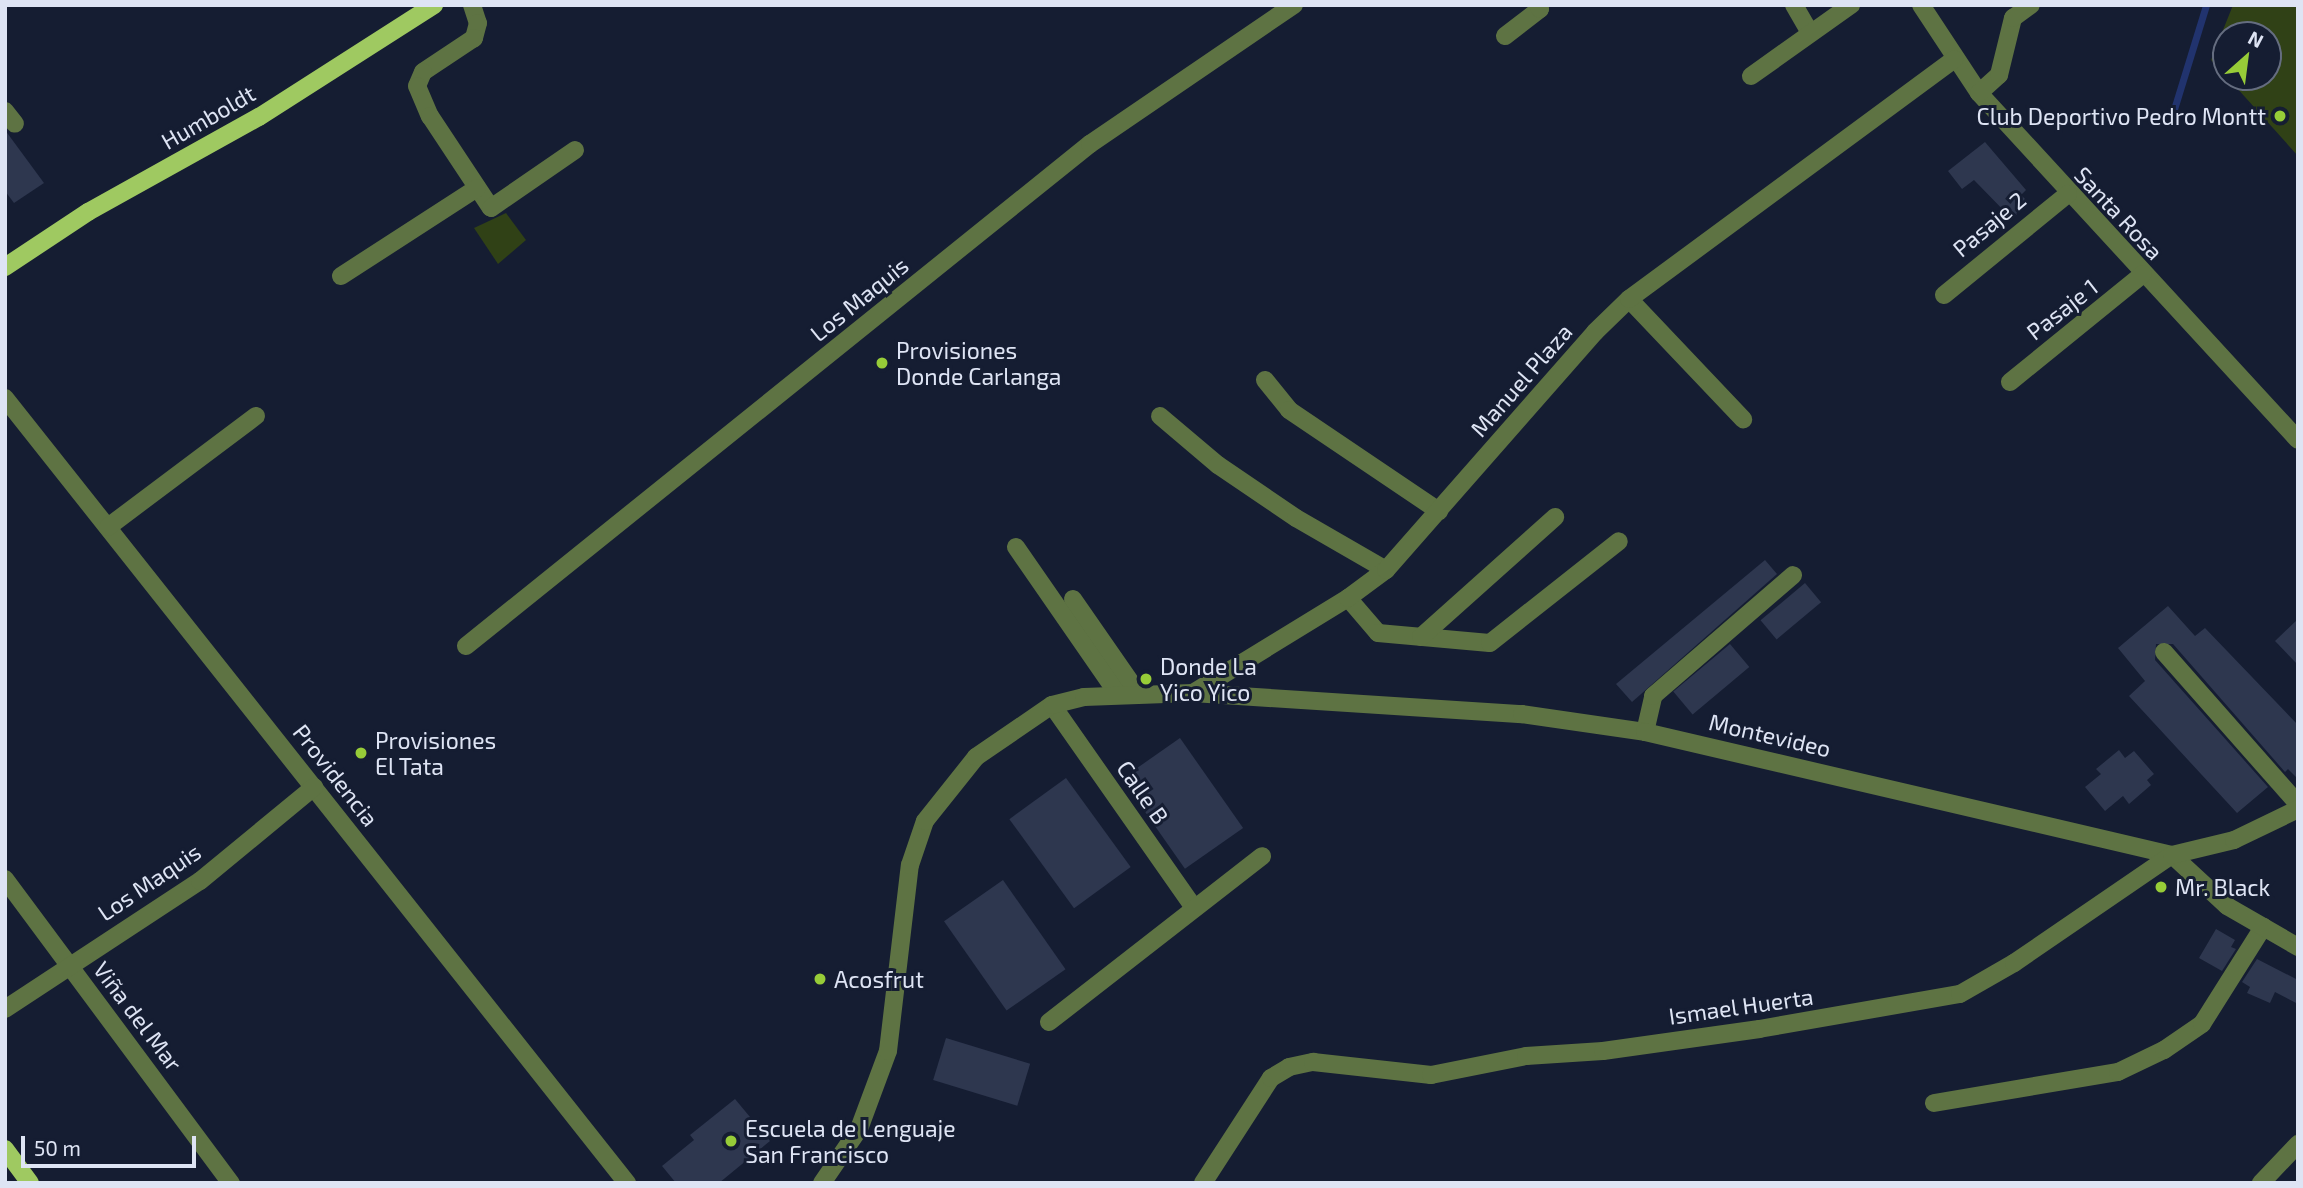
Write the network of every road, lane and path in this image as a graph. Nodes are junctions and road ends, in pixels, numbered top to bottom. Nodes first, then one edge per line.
1 (434, 5) edge
2 (472, 5) edge
3 (1294, 5) edge
4 (1538, 5) edge
5 (1794, 5) edge
6 (1851, 5) edge
7 (1921, 5) edge
8 (2031, 5) edge
9 (2009, 11) edge
10 (1810, 33) junction
11 (1505, 36) dead end
12 (1954, 59) junction
13 (1751, 76) dead end
14 (1979, 93) junction
15 (575, 150) dead end
16 (477, 188) junction
17 (2068, 194) junction
18 (5, 267) edge
19 (2143, 274) junction
20 (341, 276) dead end
21 (1944, 295) dead end
22 (1629, 299) junction
23 (1265, 380) dead end
24 (2010, 382) dead end
25 (5, 398) edge
26 (256, 416) dead end
27 (1160, 416) dead end
28 (1743, 419) dead end
29 (2298, 440) edge
30 (1439, 510) junction
31 (1555, 517) dead end
32 (108, 527) junction
33 (1619, 541) dead end
34 (1016, 547) dead end
35 (1386, 570) junction
36 (1793, 575) dead end
37 (1348, 598) junction
38 (1073, 599) dead end
39 (1421, 637) junction
40 (466, 646) dead end
41 (2164, 652) dead end
42 (1117, 693) junction
43 (1138, 693) junction
44 (1194, 693) junction
45 (1052, 705) junction
46 (1646, 732) junction
47 (314, 788) junction
48 (2298, 806) edge
49 (2172, 855) junction
50 (1262, 856) dead end
51 (5, 879) edge
52 (1194, 908) junction
53 (2263, 926) junction
54 (2298, 947) edge
55 (68, 964) junction
56 (5, 1009) edge
57 (1049, 1022) dead end
58 (1934, 1103) dead end
59 (2298, 1144) edge
60 (5, 1150) edge
61 (30, 1183) edge
62 (231, 1183) edge
63 (627, 1183) edge
64 (822, 1183) edge
65 (1203, 1183) edge
66 (2261, 1183) edge

1 - 18 main road, Humboldt
2 - 16 street
3 - 40 street, Los Maquis
4 - 11 street
5 - 10 street
6 - 10 street
7 - 12 street, Santa Rosa
8 - 9 street
9 - 14 street
10 - 13 street
12 - 14 street, Santa Rosa
12 - 22 street, Manuel Plaza
14 - 17 street, Santa Rosa
15 - 16 street
16 - 20 street
17 - 19 street, Santa Rosa
17 - 21 street, Pasaje 2
19 - 24 street, Pasaje 1
19 - 29 street, Santa Rosa
22 - 28 street
22 - 30 street, Manuel Plaza
23 - 30 street
25 - 32 street, Providencia
26 - 32 street
27 - 35 street
30 - 35 street, Manuel Plaza
31 - 39 street
32 - 47 street, Providencia
33 - 39 street
34 - 42 street
35 - 37 street, Manuel Plaza
36 - 46 street
37 - 39 street
37 - 44 street, Manuel Plaza
38 - 43 street
41 - 48 street
42 - 43 street
42 - 45 street
43 - 44 street
44 - 46 street, Montevideo
45 - 52 street, Calle B
45 - 64 street
46 - 49 street, Montevideo
47 - 55 street, Los Maquis
47 - 63 street, Providencia
48 - 49 street, Ismael Huerta
49 - 53 street, Montevideo
49 - 65 street, Ismael Huerta
50 - 52 street
51 - 55 street, Viña del Mar
52 - 57 street
53 - 54 street, Montevideo
53 - 58 street
55 - 56 street, Los Maquis
55 - 62 street, Viña del Mar
59 - 66 street
60 - 61 main road

